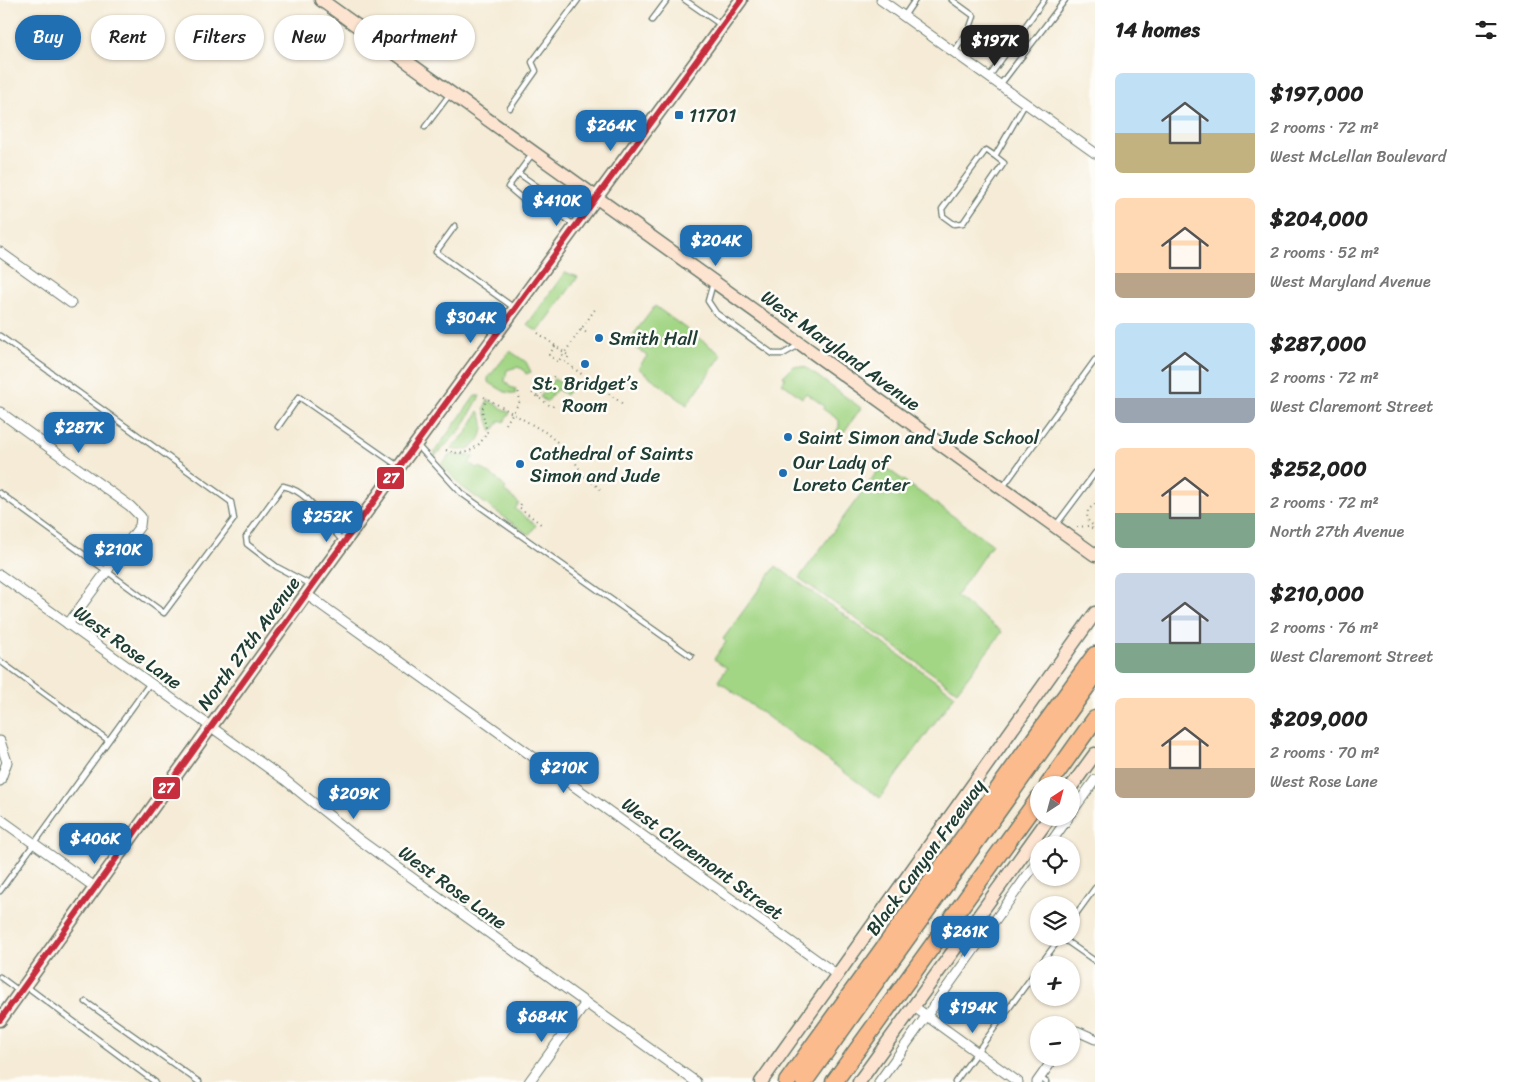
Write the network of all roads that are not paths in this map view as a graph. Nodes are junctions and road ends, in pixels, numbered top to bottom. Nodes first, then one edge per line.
1 (578, 0) edge
2 (667, 0) edge
3 (685, 0) edge
4 (741, 0) edge
5 (882, 0) edge
6 (915, 0) edge
7 (952, 0) edge
8 (1044, 0) edge
9 (1065, 0) edge
10 (330, 2) edge
11 (904, 16) junction
12 (652, 20) dead end
13 (722, 26) junction
14 (954, 52) junction
15 (989, 78) junction
16 (1000, 85) junction
17 (450, 93) junction
18 (1025, 104) junction
19 (510, 108) dead end
20 (425, 127) dead end
21 (533, 152) junction
22 (1095, 153) edge
23 (995, 156) junction
24 (518, 173) junction
25 (595, 197) junction
26 (555, 211) junction
27 (455, 226) dead end
28 (575, 226) junction
29 (0, 252) edge
30 (713, 281) junction
31 (71, 303) dead end
32 (514, 308) junction
33 (0, 336) edge
34 (801, 344) junction
35 (1095, 360) edge
36 (0, 412) edge
37 (278, 427) dead end
38 (416, 444) junction
39 (399, 467) junction
40 (1095, 474) edge
41 (1002, 488) junction
42 (0, 493) edge
43 (1055, 527) junction
44 (344, 542) junction
45 (1095, 555) edge
46 (108, 570) junction
47 (0, 575) edge
48 (309, 590) junction
49 (1095, 613) edge
50 (68, 624) junction
51 (1095, 655) edge
52 (691, 656) dead end
53 (0, 661) edge
54 (1095, 675) edge
55 (150, 683) junction
56 (1095, 691) edge
57 (1095, 719) edge
58 (211, 727) junction
59 (108, 740) junction
60 (0, 741) edge
61 (1095, 754) edge
62 (1080, 774) joint
63 (1054, 776) edge
64 (0, 781) edge
65 (1094, 783) edge
66 (1080, 802) edge
67 (1030, 810) edge
68 (0, 819) edge
69 (1043, 826) edge
70 (35, 844) junction
71 (1030, 871) edge
72 (96, 888) junction
73 (1095, 888) edge
74 (0, 891) edge
75 (1080, 909) edge
76 (1055, 946) edge
77 (1073, 946) edge
78 (1047, 956) edge
79 (1095, 961) edge
80 (836, 974) junction
81 (0, 977) edge
82 (1030, 979) edge
83 (22, 989) junction
84 (86, 1002) dead end
85 (586, 1003) junction
86 (914, 1006) junction
87 (926, 1015) junction
88 (0, 1020) edge
89 (1080, 1033) edge
90 (1095, 1039) edge
91 (978, 1052) junction
92 (1049, 1066) edge
93 (1041, 1081) edge
94 (155, 1082) edge
95 (199, 1082) edge
96 (529, 1082) edge
97 (696, 1082) edge
98 (761, 1082) edge
99 (787, 1082) edge
100 (804, 1082) edge
101 (816, 1082) edge
102 (834, 1082) edge
103 (860, 1082) edge
104 (879, 1082) edge
105 (956, 1082) edge
106 (1018, 1082) edge

1 - 19 lane
2 - 12 lane
3 - 13 lane
4 - 13 main road, North 27th Avenue
5 - 11 street
6 - 11 lane
7 - 14 lane
8 - 15 lane
9 - 16 lane
10 - 17 main road, West Maryland Avenue
11 - 14 street
13 - 25 main road, North 27th Avenue
14 - 15 street
15 - 16 street
16 - 18 street
17 - 20 lane
17 - 21 main road, West Maryland Avenue
18 - 22 street
18 - 23 lane
21 - 24 lane
21 - 25 main road, West Maryland Avenue
23 - 23 lane
24 - 26 lane
24 - 26 lane
25 - 28 main road, North 27th Avenue
25 - 30 main road, West Maryland Avenue
26 - 28 lane
27 - 32 lane
28 - 32 main road, North 27th Avenue
29 - 31 street
30 - 34 main road, West Maryland Avenue
30 - 34 lane
32 - 38 main road, North 27th Avenue
33 - 46 lane
34 - 41 main road, West Maryland Avenue
35 - 41 lane
36 - 46 street
37 - 39 lane
38 - 39 main road, North 27th Avenue
38 - 52 lane
39 - 44 main road, North 27th Avenue
40 - 43 lane
41 - 43 main road, West Maryland Avenue
42 - 46 lane
43 - 45 main road, West Maryland Avenue
44 - 48 main road, North 27th Avenue
44 - 48 lane
46 - 50 street
47 - 50 street, West Rose Lane
48 - 58 main road, North 27th Avenue
48 - 80 street, West Claremont Street
49 - 80 main road
50 - 55 street, West Rose Lane
51 - 99 highway, Black Canyon Freeway
53 - 59 lane
54 - 100 highway
55 - 58 street, West Rose Lane
55 - 59 lane
56 - 101 highway
57 - 63 highway
58 - 72 main road, North 27th Avenue
58 - 85 street, West Rose Lane
59 - 70 lane
60 - 64 street
61 - 62 main road
62 - 65 street
65 - 66 street
67 - 102 highway
68 - 70 street
69 - 86 main road
70 - 72 street
70 - 74 lane
71 - 87 street
72 - 83 main road, North 27th Avenue
73 - 75 lane
76 - 78 lane
77 - 79 lane
80 - 98 main road
81 - 83 lane
82 - 91 lane
83 - 88 main road, North 27th Avenue
83 - 94 lane
84 - 95 lane
85 - 96 street
85 - 97 street, West Rose Lane
86 - 87 street
86 - 103 main road
87 - 91 street
87 - 104 street
89 - 90 street
91 - 105 lane
91 - 106 street
92 - 93 street

